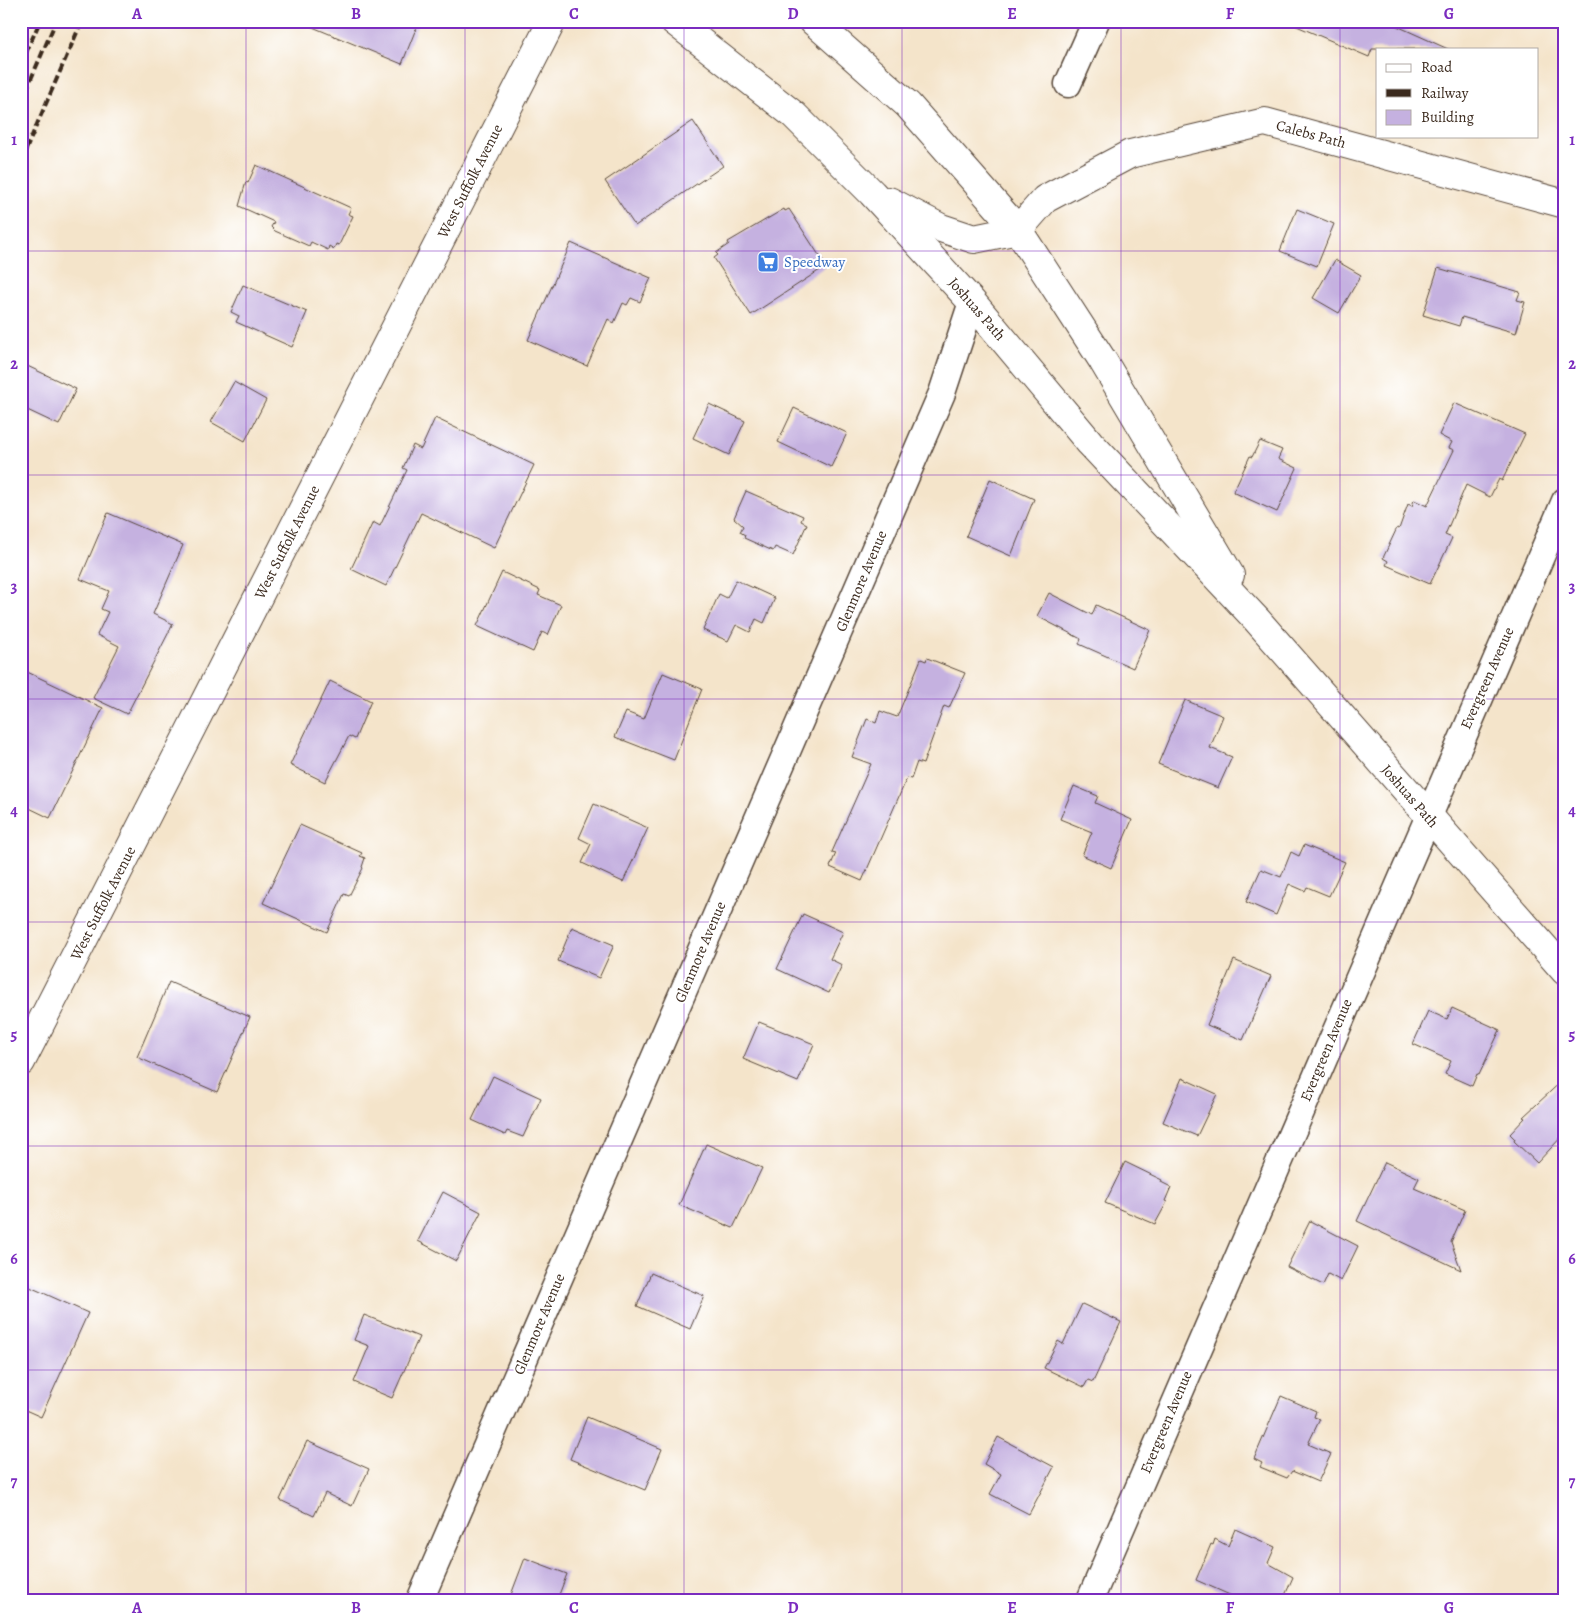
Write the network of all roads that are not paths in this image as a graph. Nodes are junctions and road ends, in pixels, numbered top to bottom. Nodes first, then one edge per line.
1 (552, 21) edge
2 (674, 21) edge
3 (813, 21) edge
4 (1096, 21) edge
5 (1068, 84) dead end
6 (872, 193) junction
7 (1565, 204) edge
8 (1018, 230) junction
9 (972, 302) junction
10 (1565, 501) edge
11 (1256, 619) junction
12 (1427, 816) junction
13 (1565, 971) edge
14 (21, 1062) edge
15 (420, 1600) edge
16 (1090, 1600) edge

1 - 14 main road, West Suffolk Avenue
2 - 6 main road, Joshuas Path
3 - 8 main road, Joshuas Path
4 - 5 street
6 - 8 main road
6 - 9 main road, Joshuas Path
7 - 8 main road, Calebs Path
8 - 11 main road, Joshuas Path
9 - 11 main road, Joshuas Path
9 - 15 street, Glenmore Avenue
10 - 12 street, Evergreen Avenue
11 - 12 main road, Joshuas Path
12 - 13 main road, Joshuas Path
12 - 16 street, Evergreen Avenue

